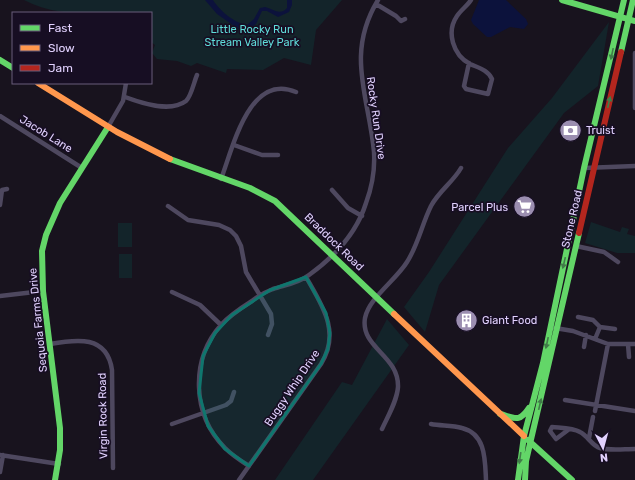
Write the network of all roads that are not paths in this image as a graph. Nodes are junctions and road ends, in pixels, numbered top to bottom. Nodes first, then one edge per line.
1 (471, 0) edge
2 (562, 0) edge
3 (624, 0) edge
4 (634, 0) edge
5 (377, 2) edge
6 (620, 16) junction
7 (405, 19) dead end
8 (632, 20) edge
9 (635, 53) edge
10 (0, 60) edge
11 (469, 63) junction
12 (12, 67) edge
13 (196, 75) dead end
14 (40, 84) edge
15 (126, 84) edge
16 (296, 92) dead end
17 (124, 97) junction
18 (635, 108) edge
19 (0, 116) edge
20 (108, 127) junction
21 (234, 145) junction
22 (278, 155) dead end
23 (635, 166) edge
24 (594, 167) junction
25 (82, 168) junction
26 (461, 168) dead end
27 (584, 168) junction
28 (221, 179) junction
29 (4, 190) dead end
30 (332, 190) dead end
31 (0, 205) edge
32 (168, 206) dead end
33 (362, 216) junction
34 (576, 246) junction
35 (332, 254) junction
36 (618, 262) dead end
37 (306, 277) junction
38 (43, 291) junction
39 (172, 292) dead end
40 (0, 296) edge
41 (260, 296) junction
42 (377, 298) junction
43 (578, 317) dead end
44 (221, 325) junction
45 (550, 327) junction
46 (600, 327) junction
47 (557, 329) junction
48 (615, 329) dead end
49 (268, 335) dead end
50 (586, 335) junction
51 (595, 339) junction
52 (50, 344) junction
53 (608, 344) junction
54 (628, 344) junction
55 (635, 344) edge
56 (584, 347) dead end
57 (629, 357) dead end
58 (234, 392) dead end
59 (565, 400) dead end
60 (532, 405) junction
61 (596, 405) junction
62 (595, 411) dead end
63 (635, 411) edge
64 (203, 414) junction
65 (500, 414) junction
66 (593, 417) dead end
67 (172, 424) dead end
68 (430, 424) dead end
69 (382, 429) dead end
70 (568, 430) dead end
71 (524, 436) junction
72 (589, 438) junction
73 (531, 442) junction
74 (635, 449) edge
75 (1, 455) edge
76 (59, 464) junction
77 (249, 466) junction
78 (113, 468) dead end
79 (0, 472) edge
80 (55, 480) edge
81 (239, 480) edge
82 (486, 480) edge
83 (518, 480) edge
84 (524, 480) edge
85 (572, 480) edge

1 - 11 street
2 - 6 main road
3 - 6 main road, Stone Road
4 - 8 main road, Stone Road
5 - 7 street
5 - 33 street, Rocky Run Drive
6 - 8 main road
6 -> 27 main road, Stone Road
24 -> 8 main road, Stone Road
9 - 18 street
10 - 12 main road
11 - 11 street
13 - 17 street
14 - 20 main road, Braddock Road
15 - 17 street
16 - 21 street
17 - 20 street
19 - 25 street, Jacob Lane
20 - 25 main road, Sequoia Farms Drive
20 - 28 main road, Braddock Road
21 - 22 street
21 - 28 street
23 - 24 street
24 - 27 street
24 - 34 main road, Stone Road
25 - 38 main road, Sequoia Farms Drive
26 - 42 street
27 -> 45 main road, Stone Road
28 - 35 main road, Braddock Road
29 - 31 street
30 - 33 street
32 - 41 street
33 - 35 street, Rocky Run Drive
34 - 36 street
34 - 47 main road, Stone Road
35 - 37 street, Rocky Run Drive
35 - 42 main road, Braddock Road
37 - 41 street
37 - 77 street, Buggy Whip Drive
38 - 40 street
38 - 52 main road, Sequoia Farms Drive
39 - 44 street
41 - 44 street
41 - 49 street
42 - 65 main road, Braddock Road
42 - 69 street
43 - 46 street
44 - 64 street
45 - 47 street
45 -> 60 main road, Stone Road
46 - 48 street
46 - 51 street
47 - 50 street
73 -> 47 main road, Stone Road
50 - 51 street
50 - 56 street
51 - 53 street
52 - 76 main road, Sequoia Farms Drive
52 - 78 street, Virgin Rock Road
53 - 54 street
53 - 61 street
54 - 55 street
54 - 57 street
58 - 64 street
59 - 61 street
60 - 65 main road
60 - 71 main road, Stone Road
61 - 62 street
61 - 63 street
64 - 67 street
64 - 77 street
65 - 71 main road, Braddock Road
66 - 72 street
68 - 82 street
70 - 72 street
71 - 73 main road, Braddock Road
71 -> 83 main road, Stone Road
72 - 74 street
73 - 84 main road, Stone Road
73 - 85 main road, Braddock Road
75 - 76 street
75 - 79 street
76 - 80 main road, Sequoia Farms Drive
77 - 81 street, Buggy Whip Drive

